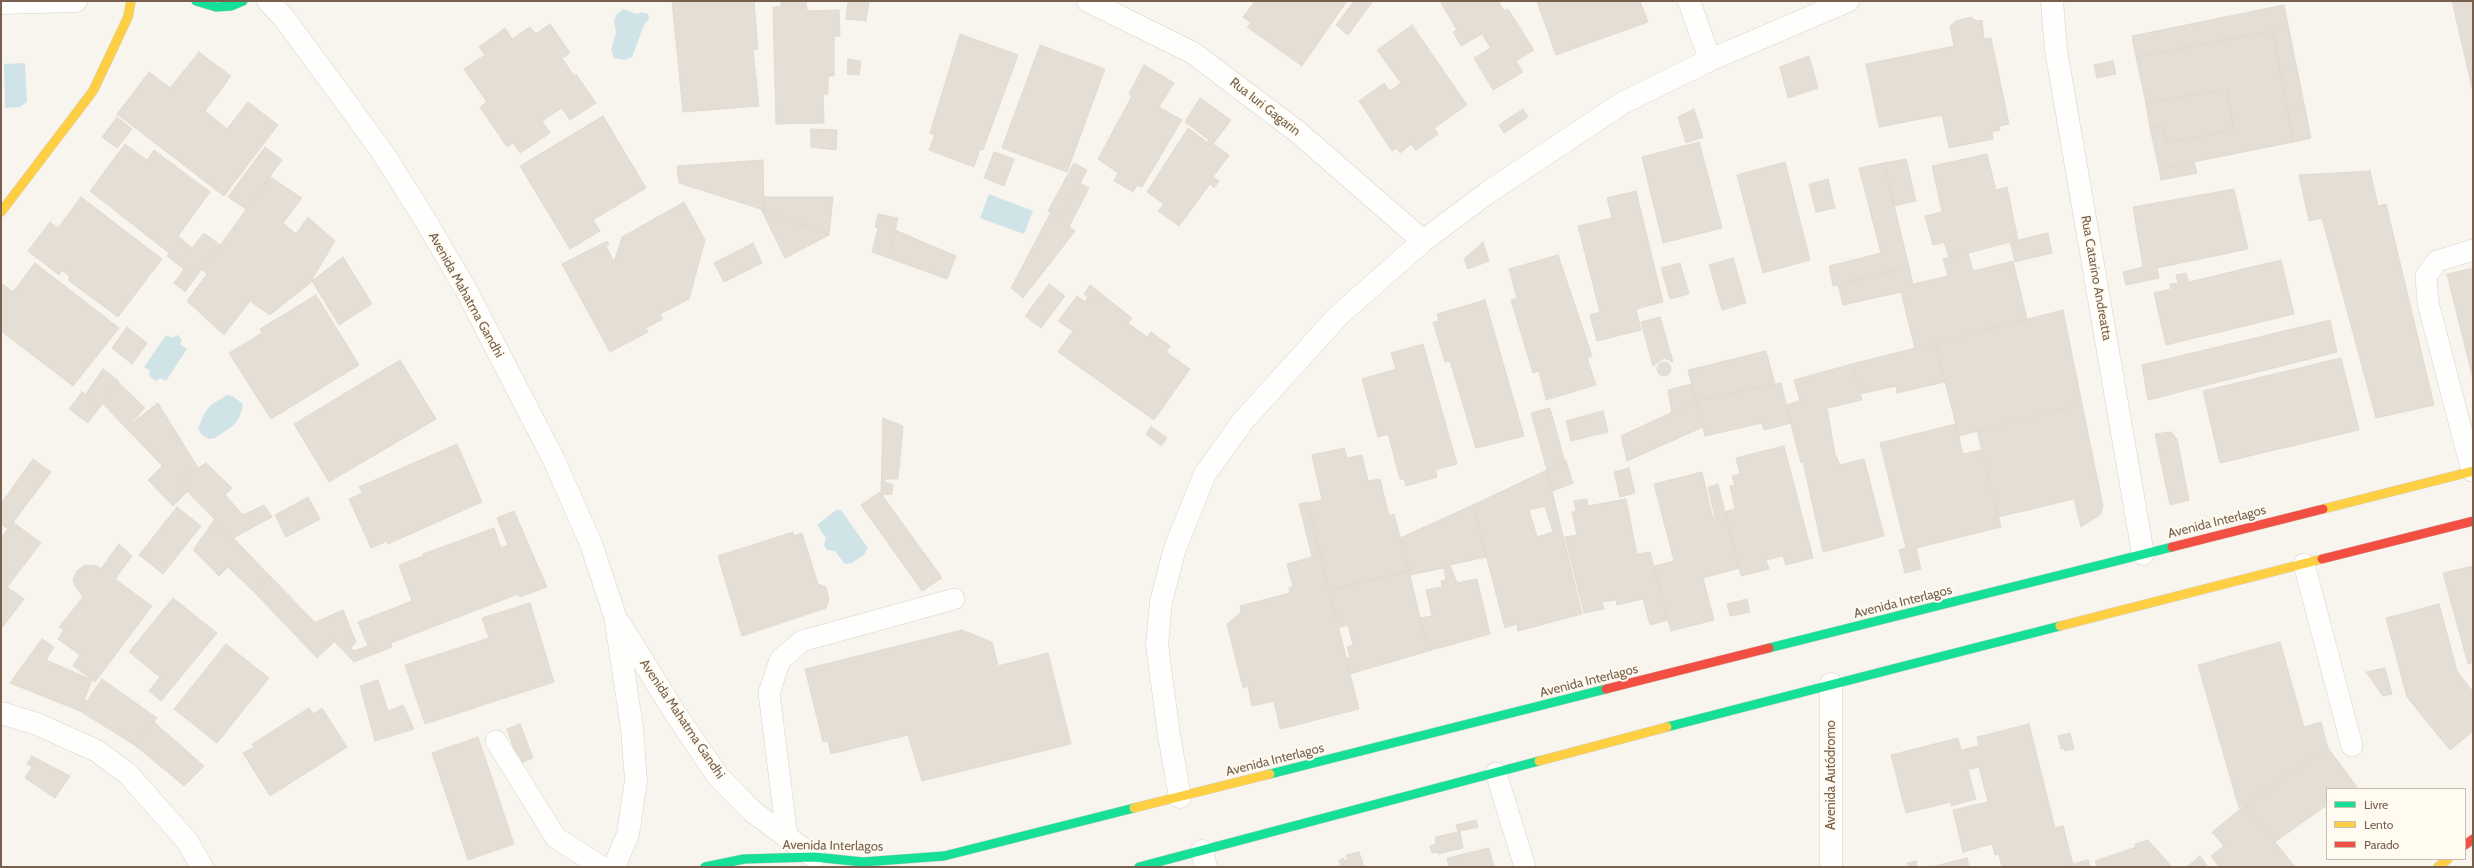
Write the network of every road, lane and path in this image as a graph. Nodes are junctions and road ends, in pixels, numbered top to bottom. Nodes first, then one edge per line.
1 (76, 1) edge
2 (131, 1) edge
3 (196, 1) edge
4 (243, 1) edge
5 (268, 1) edge
6 (1088, 1) edge
7 (1689, 1) edge
8 (1848, 1) edge
9 (2052, 1) edge
10 (1, 3) edge
11 (1710, 60) junction
12 (1, 212) edge
13 (1423, 241) junction
14 (2473, 250) edge
15 (2472, 471) edge
16 (2473, 521) edge
17 (2143, 554) junction
18 (2304, 564) junction
19 (954, 599) dead end
20 (615, 616) junction
21 (1831, 684) junction
22 (1, 713) edge
23 (496, 742) dead end
24 (2352, 746) dead end
25 (1496, 773) junction
26 (1180, 797) junction
27 (787, 836) junction
28 (944, 856) junction
29 (814, 857) junction
30 (1204, 859) edge
31 (2447, 860) edge
32 (202, 867) edge
33 (602, 867) edge
34 (614, 867) edge
35 (705, 867) edge
36 (920, 867) edge
37 (1139, 867) edge
38 (1526, 867) edge
39 (1831, 867) edge
40 (2438, 867) edge

1 - 10 street
2 - 12 main road
3 - 4 main road
5 - 20 street, Avenida Mahatma Gandhi
6 - 13 street, Rua Iuri Gagarin
7 - 11 street
8 - 11 street
9 - 17 street, Rua Catarino Andreatta
11 - 13 street
13 - 26 street
14 - 15 lane
15 - 17 main road, Avenida Interlagos
16 - 18 main road
17 - 26 main road, Avenida Interlagos
18 - 21 main road
18 - 24 lane
19 - 27 lane
20 - 27 street, Avenida Mahatma Gandhi
20 - 34 street, Avenida Mahatma Gandhi
21 - 25 main road
21 - 39 street, Avenida Autódromo
22 - 32 street
23 - 33 lane
25 - 30 main road
25 - 38 lane
26 - 28 main road, Avenida Interlagos
27 - 29 street, Avenida Mahatma Gandhi
28 - 29 main road, Avenida Interlagos
28 - 36 main road
29 - 35 main road, Avenida Interlagos
30 - 37 main road
31 - 40 main road

